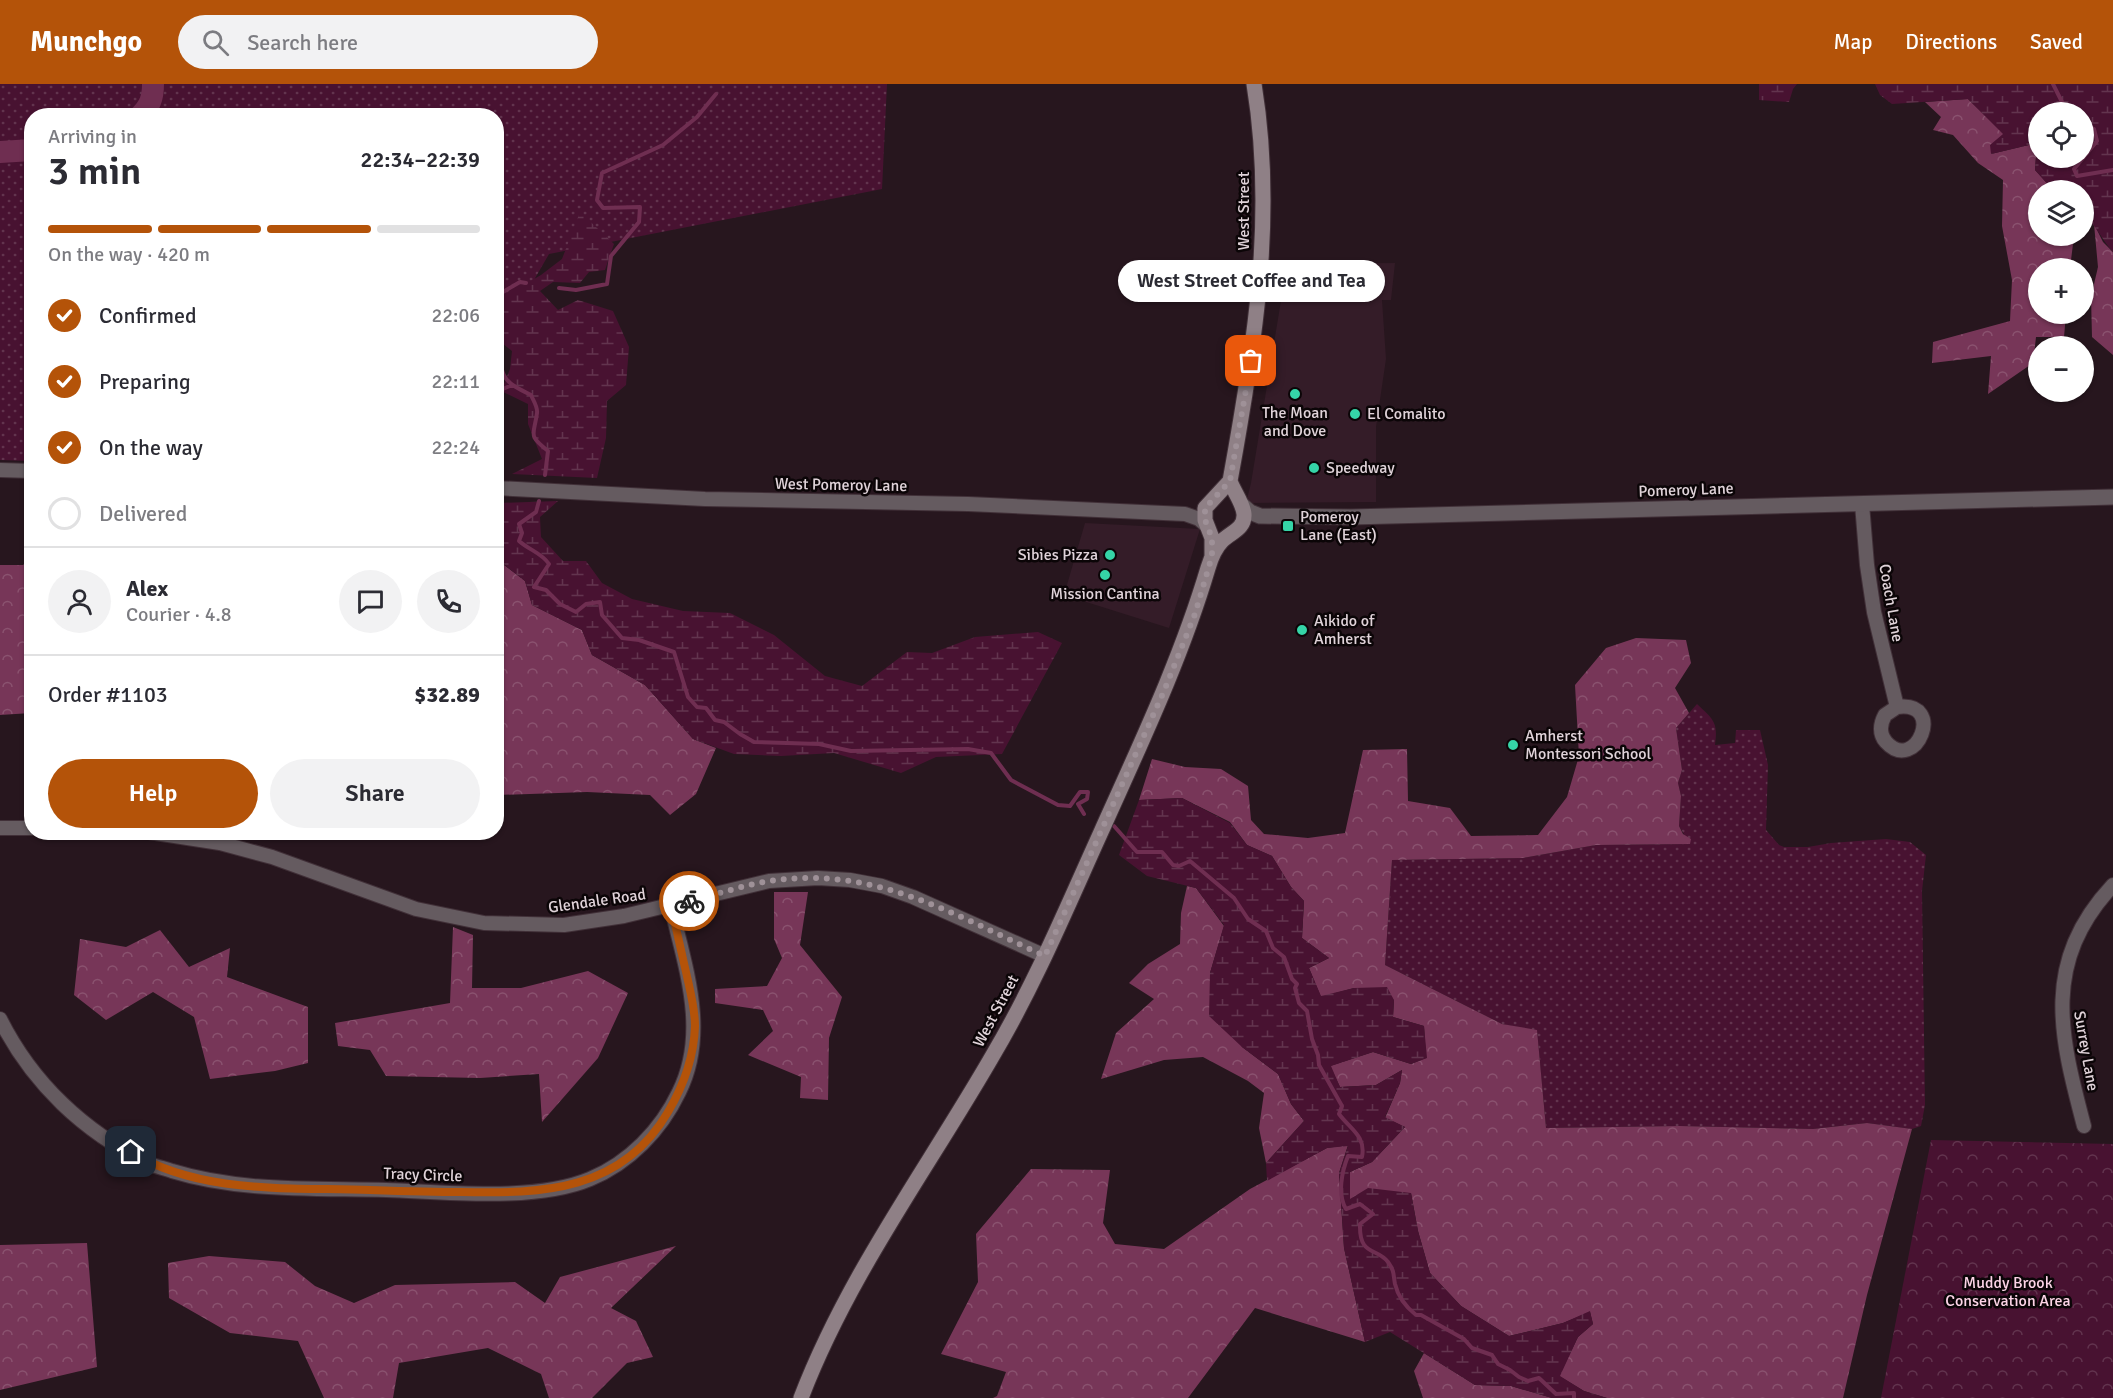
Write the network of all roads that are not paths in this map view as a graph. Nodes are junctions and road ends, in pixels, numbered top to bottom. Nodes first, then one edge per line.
1 (1254, 84) edge
2 (0, 470) edge
3 (24, 471) edge
4 (1230, 481) junction
5 (504, 489) edge
6 (2113, 497) edge
7 (1212, 500) junction
8 (1240, 504) junction
9 (1862, 504) junction
10 (1185, 514) junction
11 (1260, 516) junction
12 (1207, 526) junction
13 (1235, 531) junction
14 (1212, 556) junction
15 (1897, 707) dead end
16 (0, 828) edge
17 (24, 828) edge
18 (201, 840) edge
19 (2113, 885) edge
20 (671, 906) junction
21 (1045, 956) junction
22 (0, 1019) edge
23 (2084, 1126) dead end
24 (801, 1398) edge

1 - 4 main road, West Street
2 - 3 street
4 - 7 main road
4 - 8 main road
5 - 10 street, West Pomeroy Lane
6 - 9 street, Pomeroy Lane
7 - 8 main road
7 - 10 street, West Pomeroy Lane
7 - 12 main road, West Street
8 - 11 street
8 - 13 main road
9 - 11 street, Pomeroy Lane
9 - 15 street, Coach Lane
10 - 12 street, West Pomeroy Lane
11 - 13 street
12 - 13 main road
12 - 14 main road, West Street
13 - 14 main road, West Street
14 - 21 main road, West Street
16 - 17 street
18 - 20 street, Glendale Road
19 - 23 street, Surrey Lane
20 - 21 street, Glendale Road
20 - 22 street, Tracy Circle
21 - 24 main road, West Street

